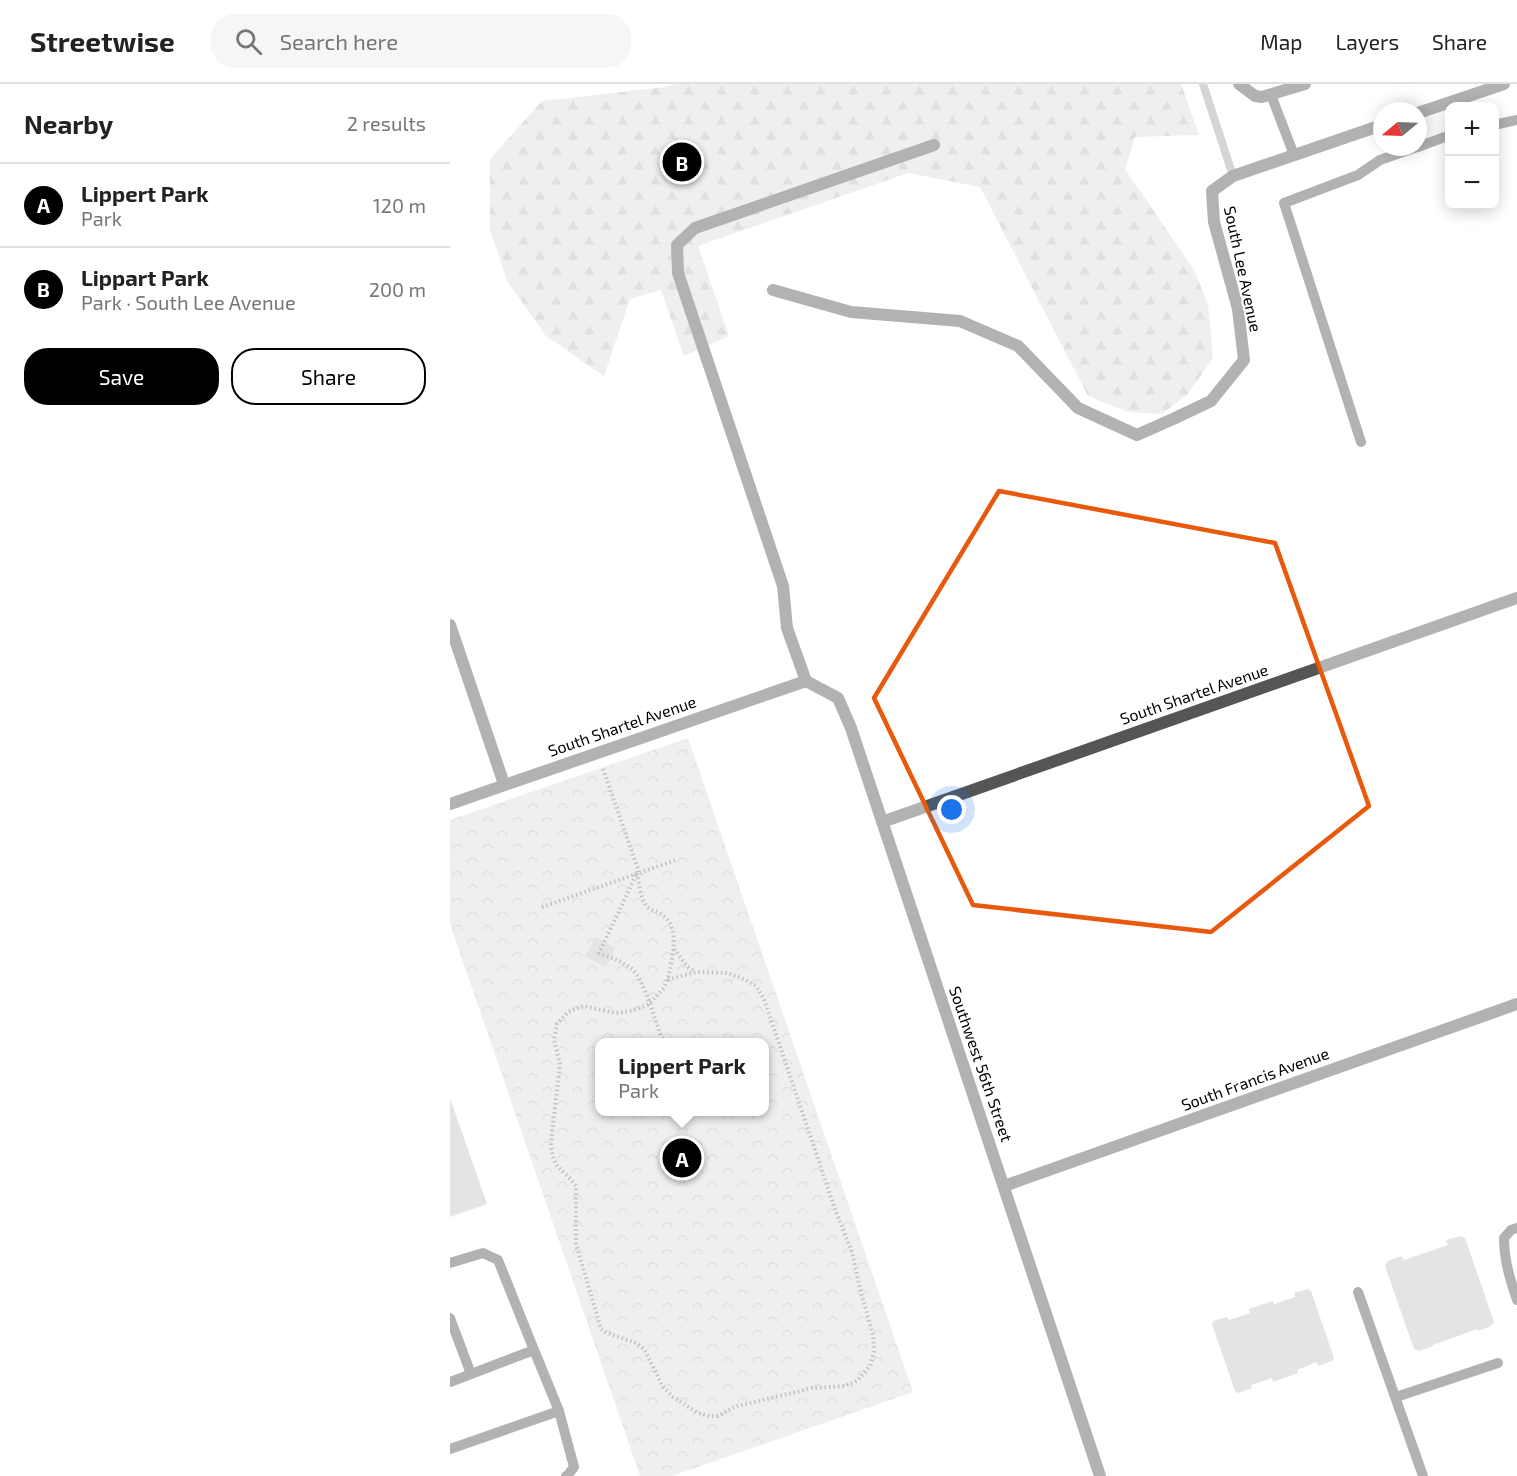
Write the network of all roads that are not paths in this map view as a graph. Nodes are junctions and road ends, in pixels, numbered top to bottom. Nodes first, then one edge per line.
1 (1239, 84) edge
2 (1305, 84) edge
3 (1504, 84) edge
4 (1271, 95) junction
5 (1427, 110) edge
6 (1517, 120) edge
7 (1499, 124) edge
8 (1373, 128) edge
9 (1445, 136) edge
10 (1427, 143) edge
11 (934, 145) dead end
12 (1294, 155) junction
13 (1391, 156) edge
14 (773, 290) dead end
15 (1361, 442) dead end
16 (1517, 598) edge
17 (450, 625) edge
18 (806, 681) junction
19 (504, 784) junction
20 (450, 804) edge
21 (882, 822) junction
22 (1517, 1004) edge
23 (1004, 1186) junction
24 (1517, 1228) edge
25 (450, 1263) edge
26 (1358, 1292) dead end
27 (1517, 1300) edge
28 (450, 1318) edge
29 (534, 1350) junction
30 (1498, 1363) dead end
31 (471, 1374) junction
32 (450, 1382) edge
33 (1396, 1397) junction
34 (559, 1411) junction
35 (450, 1449) edge
36 (566, 1476) edge
37 (1100, 1476) edge
38 (1423, 1476) edge

1 - 4 street
2 - 4 street
3 - 5 street
4 - 12 lane
6 - 7 lane
8 - 12 street, South Lee Avenue
9 - 10 lane
11 - 18 street
12 - 14 street, South Lee Avenue
13 - 15 lane
16 - 21 street, South Shartel Avenue
17 - 19 street
18 - 19 street, South Shartel Avenue
18 - 21 street, Southwest 56th Street
19 - 20 street, South Shartel Avenue
21 - 23 street, Southwest 56th Street
22 - 23 street, South Francis Avenue
23 - 37 street, Southwest 56th Street
24 - 27 lane
25 - 29 lane
26 - 33 lane
28 - 31 lane
29 - 31 lane
29 - 34 lane
30 - 33 lane
31 - 32 lane
33 - 38 lane
34 - 35 lane
34 - 36 lane

